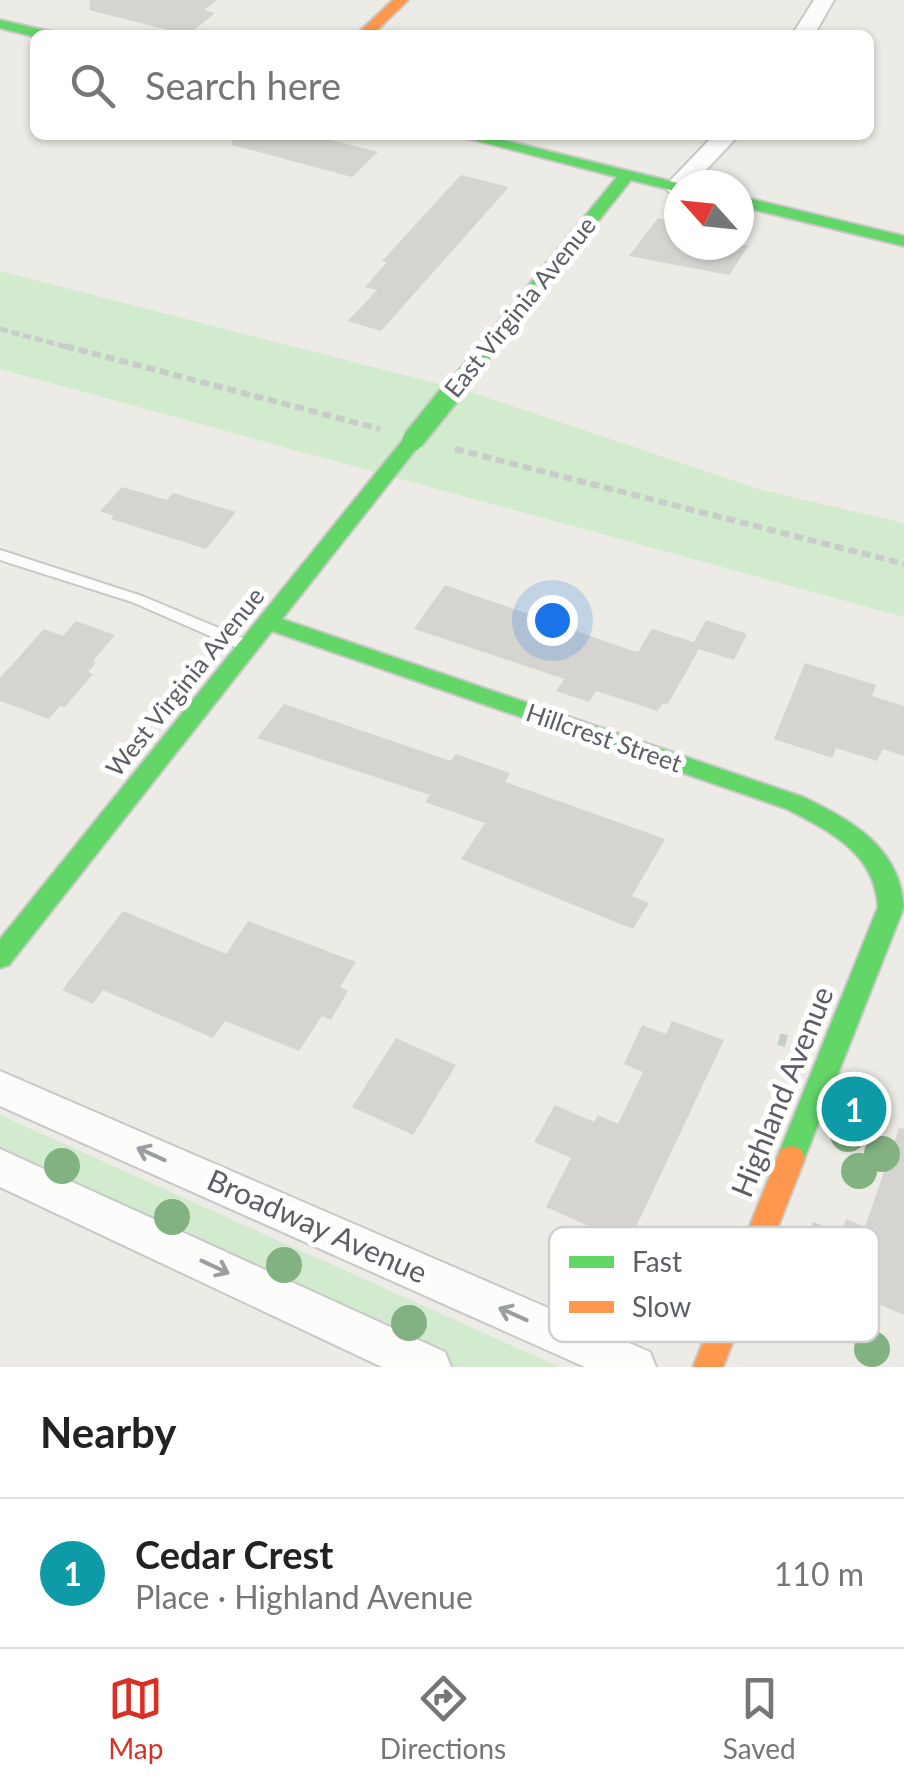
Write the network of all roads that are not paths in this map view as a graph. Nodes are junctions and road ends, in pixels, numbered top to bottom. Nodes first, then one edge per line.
1 (402, 0) edge
2 (824, 0) edge
3 (0, 24) edge
4 (369, 30) edge
5 (806, 30) edge
6 (30, 31) edge
7 (483, 140) edge
8 (722, 140) edge
9 (694, 170) edge
10 (627, 174) junction
11 (664, 183) edge
12 (754, 206) edge
13 (904, 241) edge
14 (413, 440) joint
15 (0, 555) edge
16 (268, 622) junction
17 (248, 647) junction
18 (899, 897) edge
19 (0, 958) edge
20 (0, 1088) edge
21 (0, 1167) edge
22 (765, 1227) edge
23 (549, 1330) edge
24 (577, 1342) edge
25 (718, 1342) edge
26 (429, 1367) edge
27 (634, 1367) edge
28 (708, 1367) edge

1 - 4 street
2 - 5 street
3 - 6 street
7 - 10 street
8 - 9 street
10 - 11 street
10 - 14 street, East Virginia Avenue, bridge
12 - 13 street
14 - 16 street, West Virginia Avenue
15 - 17 lane
16 - 17 street, West Virginia Avenue
16 - 18 street, Hillcrest Street
17 - 19 street, West Virginia Avenue
18 - 22 street, Highland Avenue
23 -> 20 street, Broadway Avenue
21 -> 26 street
27 -> 24 street, Broadway Avenue
25 - 28 street, Highland Avenue

